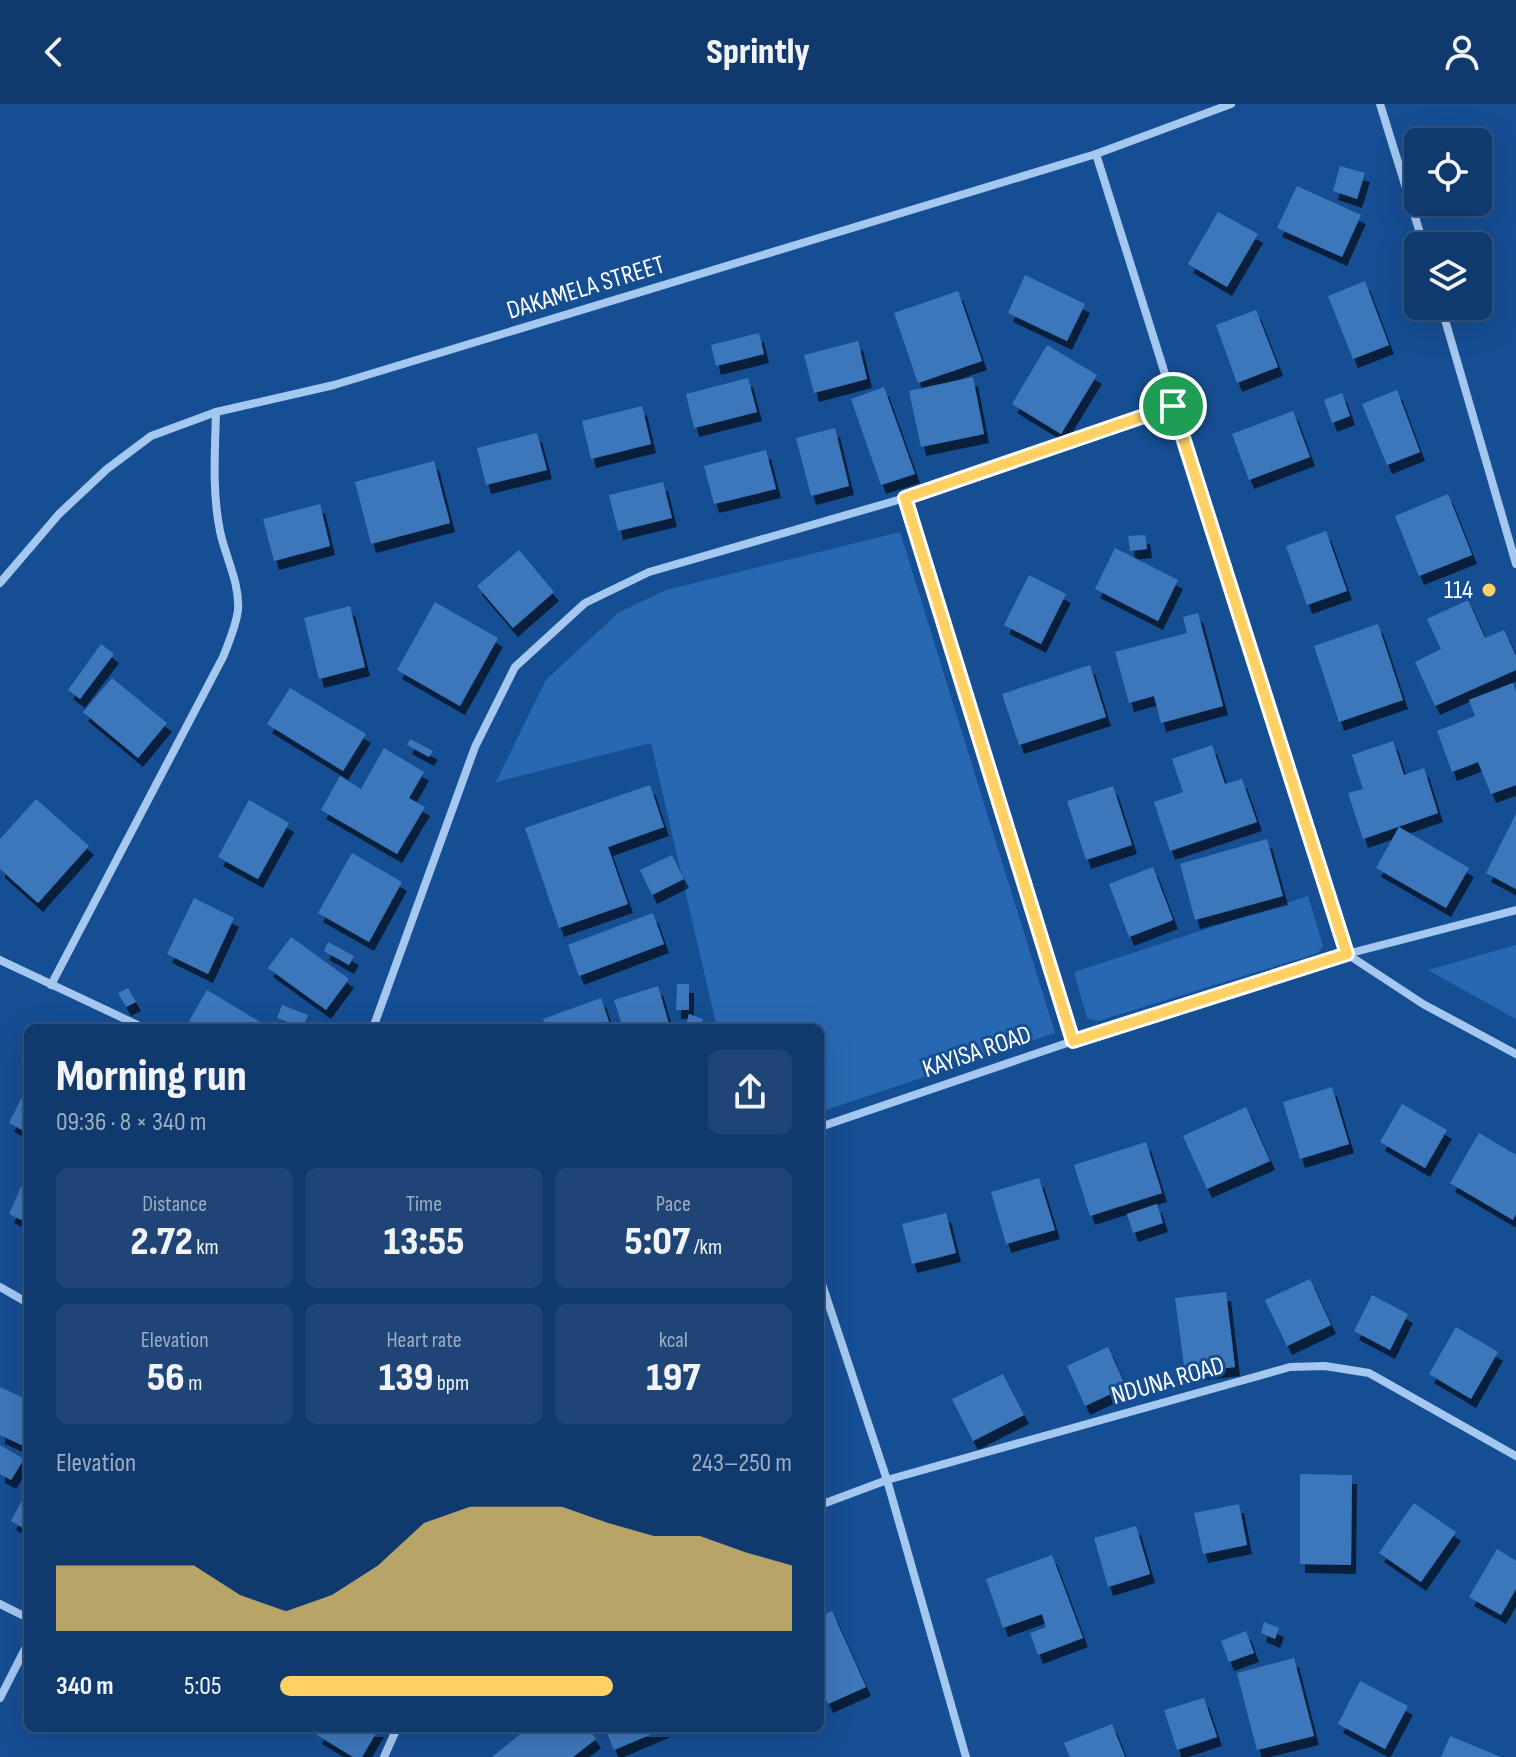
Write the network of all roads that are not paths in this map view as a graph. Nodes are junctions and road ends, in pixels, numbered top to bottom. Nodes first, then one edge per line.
1 (1231, 104) edge
2 (1380, 104) edge
3 (1096, 154) junction
4 (1420, 232) edge
5 (1445, 320) edge
6 (1173, 406) junction
7 (216, 412) junction
8 (905, 498) junction
9 (1516, 564) edge
10 (0, 583) edge
11 (1516, 910) edge
12 (1347, 954) junction
13 (0, 960) edge
14 (51, 985) junction
15 (135, 1024) edge
16 (374, 1024) edge
17 (1073, 1041) junction
18 (1516, 1054) edge
19 (824, 1126) edge
20 (0, 1287) edge
21 (824, 1290) edge
22 (24, 1301) edge
23 (1516, 1456) edge
24 (887, 1480) junction
25 (824, 1504) edge
26 (0, 1604) edge
27 (24, 1616) edge
28 (24, 1651) edge
29 (0, 1698) edge
30 (395, 1732) edge
31 (384, 1757) edge
32 (966, 1757) edge

1 - 3 street, DAKAMELA STREET
2 - 4 street
3 - 6 street
3 - 7 street, DAKAMELA STREET
5 - 9 street
6 - 8 street
6 - 12 street
7 - 10 street, DAKAMELA STREET
7 - 14 street
8 - 16 street
8 - 17 street
11 - 12 street, KAYISA ROAD
12 - 17 street, KAYISA ROAD
12 - 18 street
13 - 14 street
14 - 15 street
17 - 19 street, KAYISA ROAD
20 - 22 street
21 - 24 street
23 - 24 street, NDUNA ROAD
24 - 25 street, NDUNA ROAD
24 - 32 street
26 - 27 street
28 - 29 street
30 - 31 street

